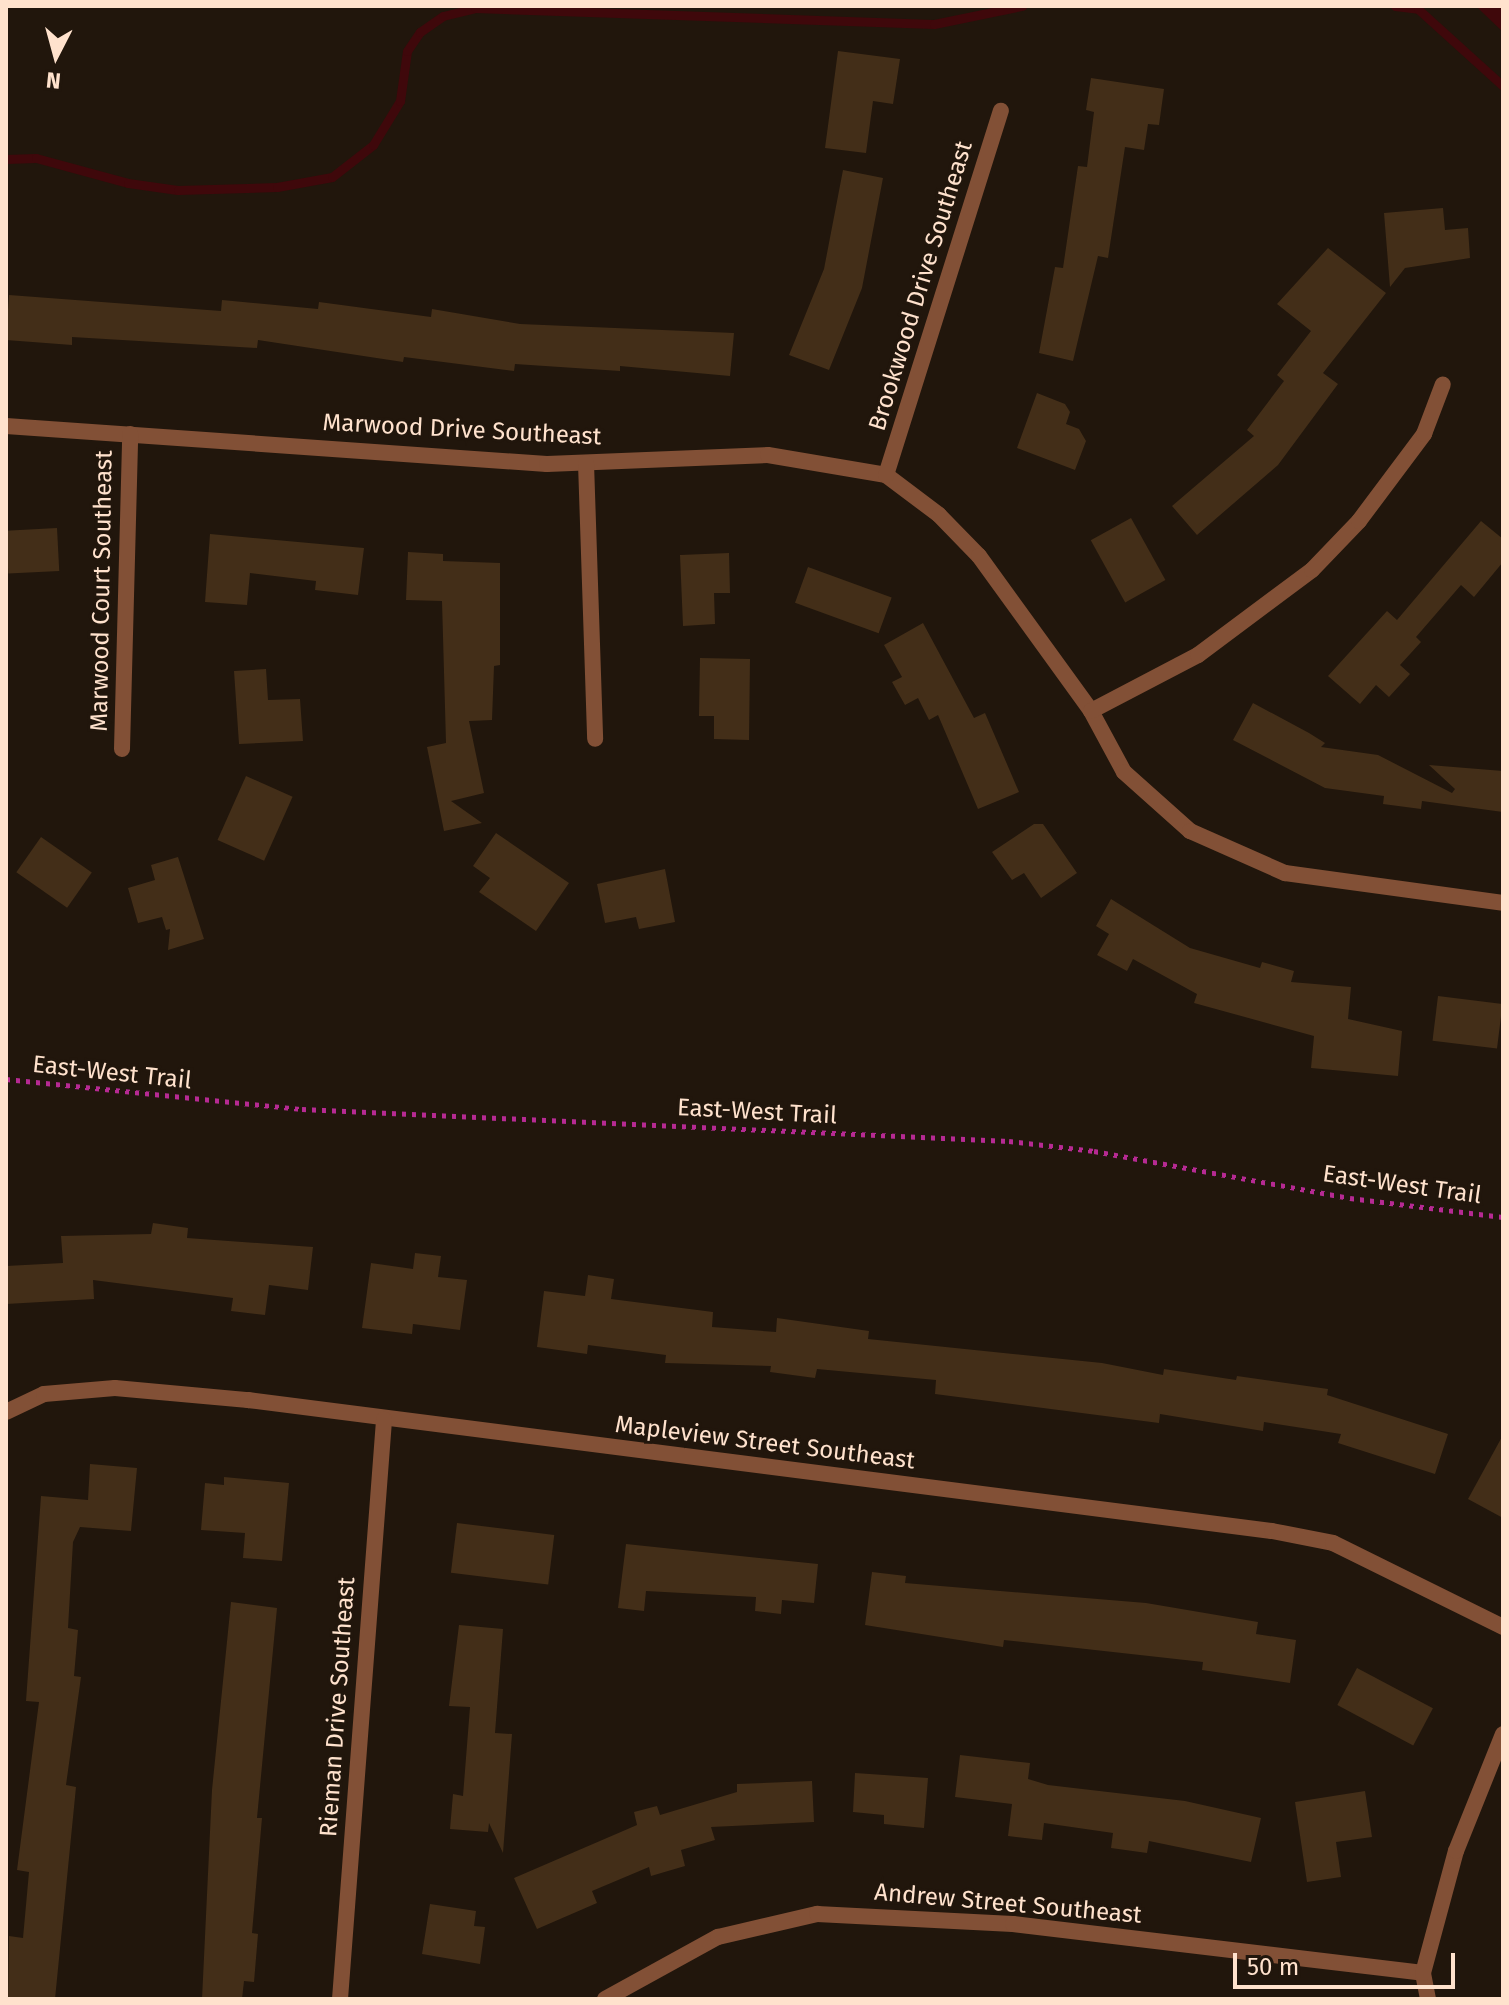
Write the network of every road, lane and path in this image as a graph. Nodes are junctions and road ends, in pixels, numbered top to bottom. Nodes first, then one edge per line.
1 (1001, 111) dead end
2 (1443, 384) dead end
3 (6, 426) edge
4 (130, 434) junction
5 (586, 463) junction
6 (886, 475) junction
7 (1091, 711) junction
8 (595, 739) dead end
9 (122, 749) dead end
10 (1503, 903) edge
11 (6, 1079) edge
12 (1503, 1217) edge
13 (6, 1412) edge
14 (384, 1420) junction
15 (1503, 1627) edge
16 (1503, 1734) edge
17 (1423, 1973) junction
18 (340, 1999) edge
19 (605, 1999) edge
20 (1428, 1999) edge

1 - 6 street, Brookwood Drive Southeast
2 - 7 street
3 - 4 street, Marwood Drive Southeast
4 - 5 street, Marwood Drive Southeast
4 - 9 street, Marwood Court Southeast
5 - 6 street, Marwood Drive Southeast
5 - 8 street
6 - 7 street, Marwood Drive Southeast
7 - 10 street, Marwood Drive Southeast
11 - 12 path, East-West Trail
13 - 14 street, Mapleview Street Southeast
14 - 15 street, Mapleview Street Southeast
14 - 18 street, Rieman Drive Southeast
16 - 17 street
17 - 19 street, Andrew Street Southeast
17 - 20 street

